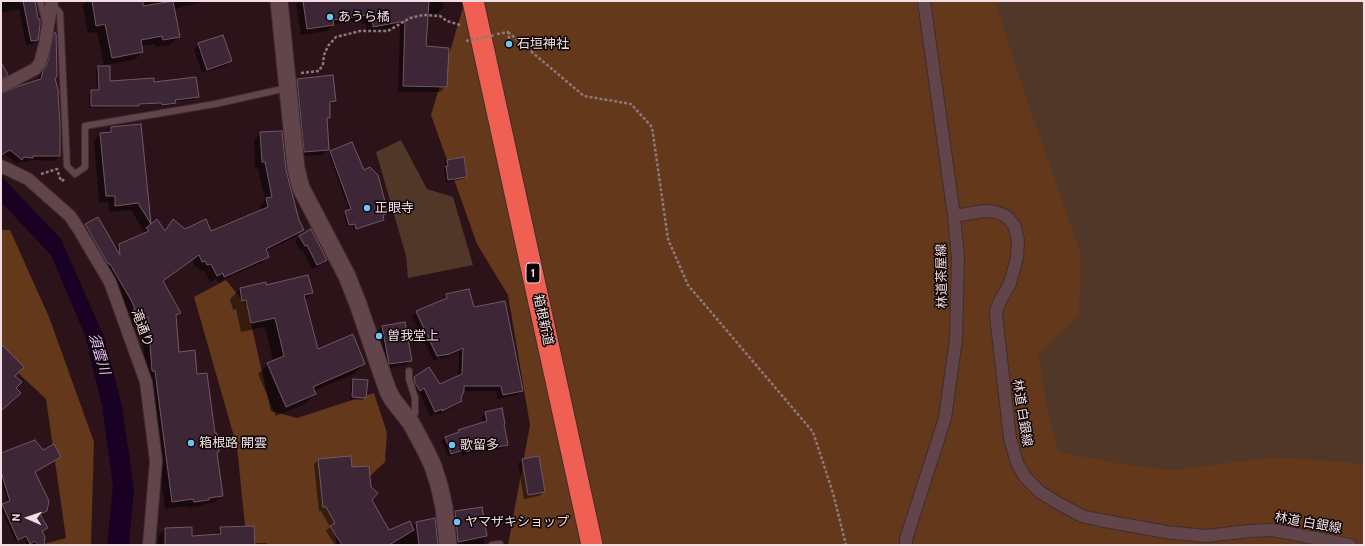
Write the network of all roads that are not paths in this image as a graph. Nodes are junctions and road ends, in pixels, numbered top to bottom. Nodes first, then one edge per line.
1 (279, 1) edge
2 (473, 1) edge
3 (924, 1) edge
4 (48, 2) edge
5 (287, 81) junction
6 (1, 87) edge
7 (1, 166) edge
8 (954, 216) junction
9 (408, 371) dead end
10 (411, 423) junction
11 (500, 544) edge
12 (149, 545) edge
13 (448, 545) edge
14 (492, 545) edge
15 (592, 545) edge
16 (906, 545) edge
17 (1350, 545) edge

1 - 5 main road
2 - 15 highway, 箱根新道 / 1
3 - 8 street, 林道茶屋線
4 - 5 lane
4 - 6 street
5 - 10 main road
7 - 12 street, 滝通り
8 - 16 street, 林道茶屋線
8 - 17 street, 林道 白銀線
9 - 10 lane
10 - 13 main road
11 - 14 lane

